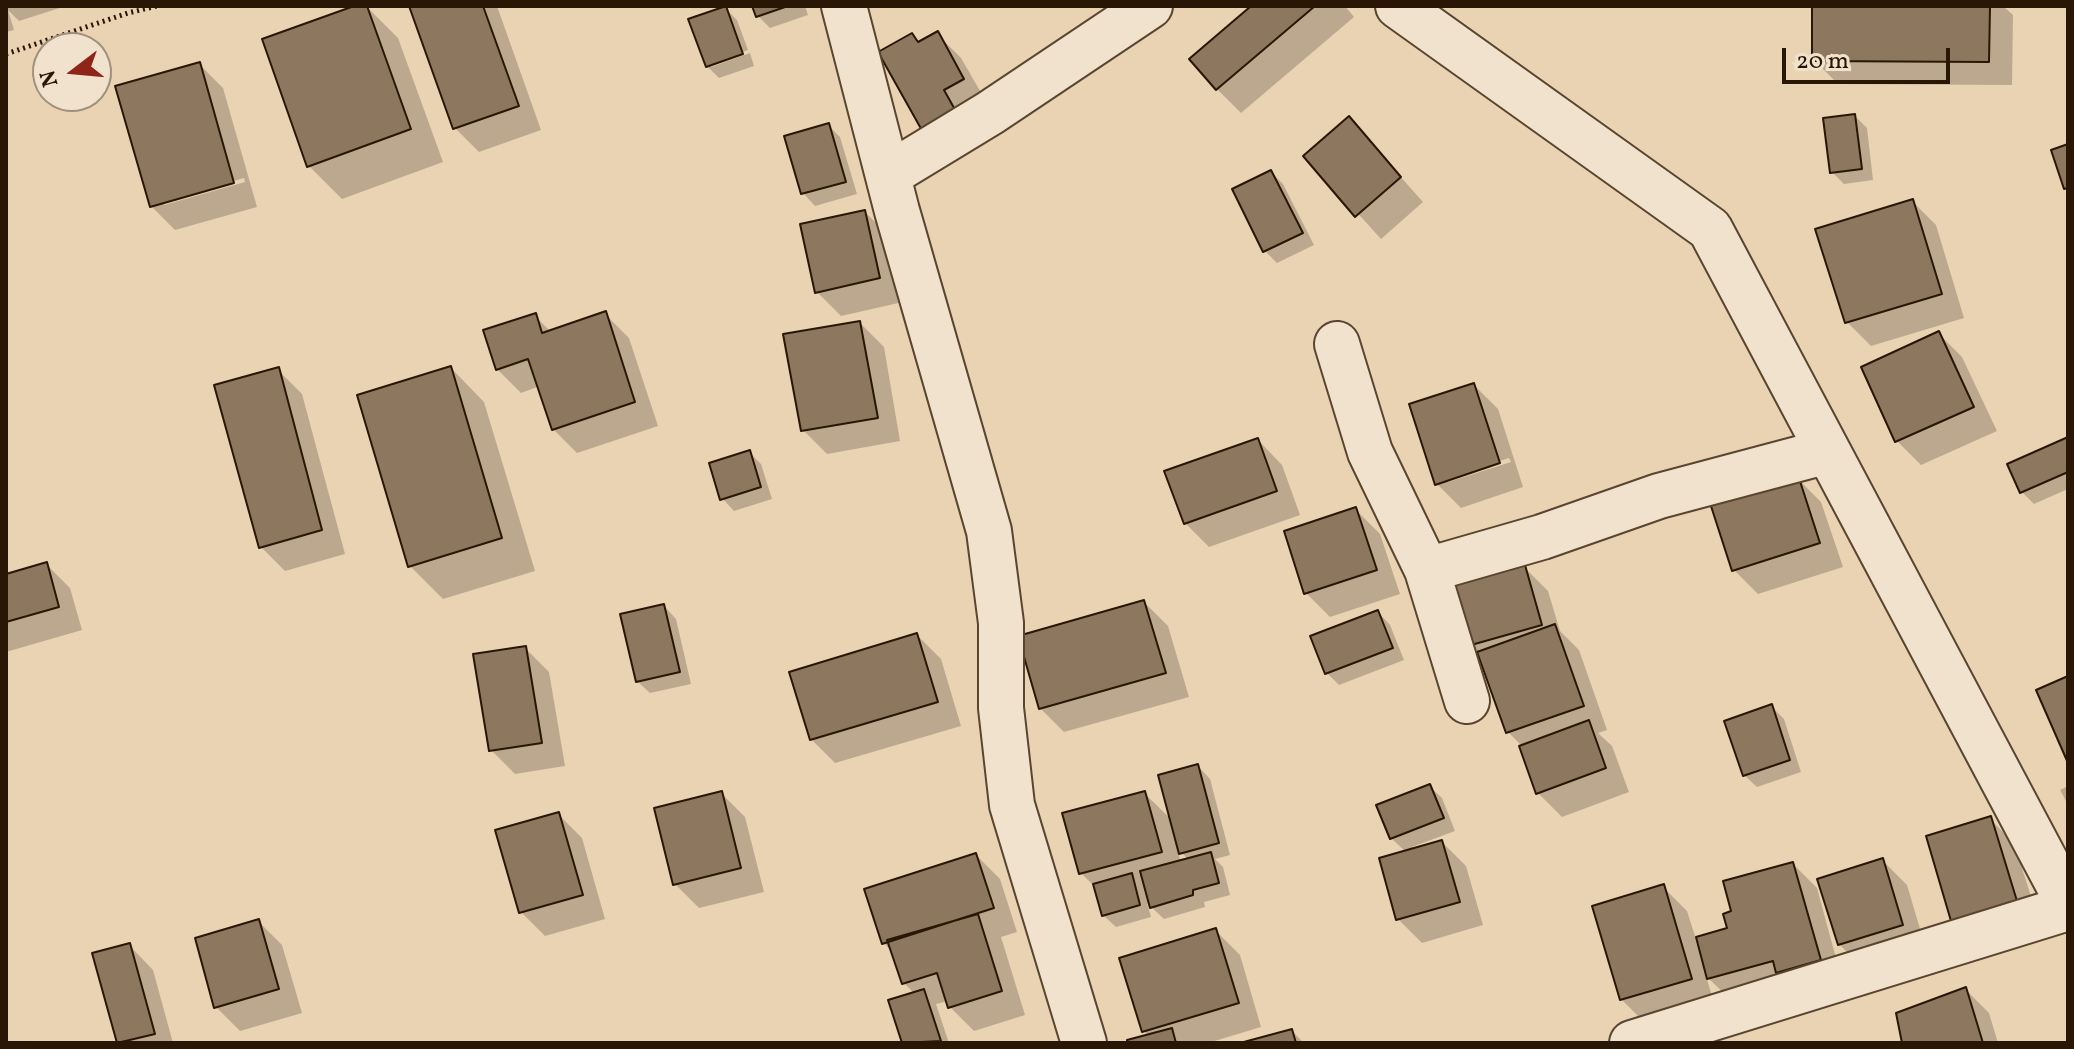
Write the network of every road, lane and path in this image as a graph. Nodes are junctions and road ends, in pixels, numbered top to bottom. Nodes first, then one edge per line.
1 (157, 6) edge
2 (844, 6) edge
3 (1150, 6) edge
4 (1398, 6) edge
5 (6, 54) edge
6 (888, 175) junction
7 (1337, 344) dead end
8 (1828, 451) junction
9 (1427, 570) junction
10 (1467, 701) dead end
11 (2068, 905) edge
12 (1084, 1043) edge
13 (1632, 1043) edge

1 - 5 path
2 - 6 street
3 - 6 street
4 - 8 street
6 - 12 street
7 - 9 street
8 - 9 street
8 - 11 street
9 - 10 street
11 - 13 street

